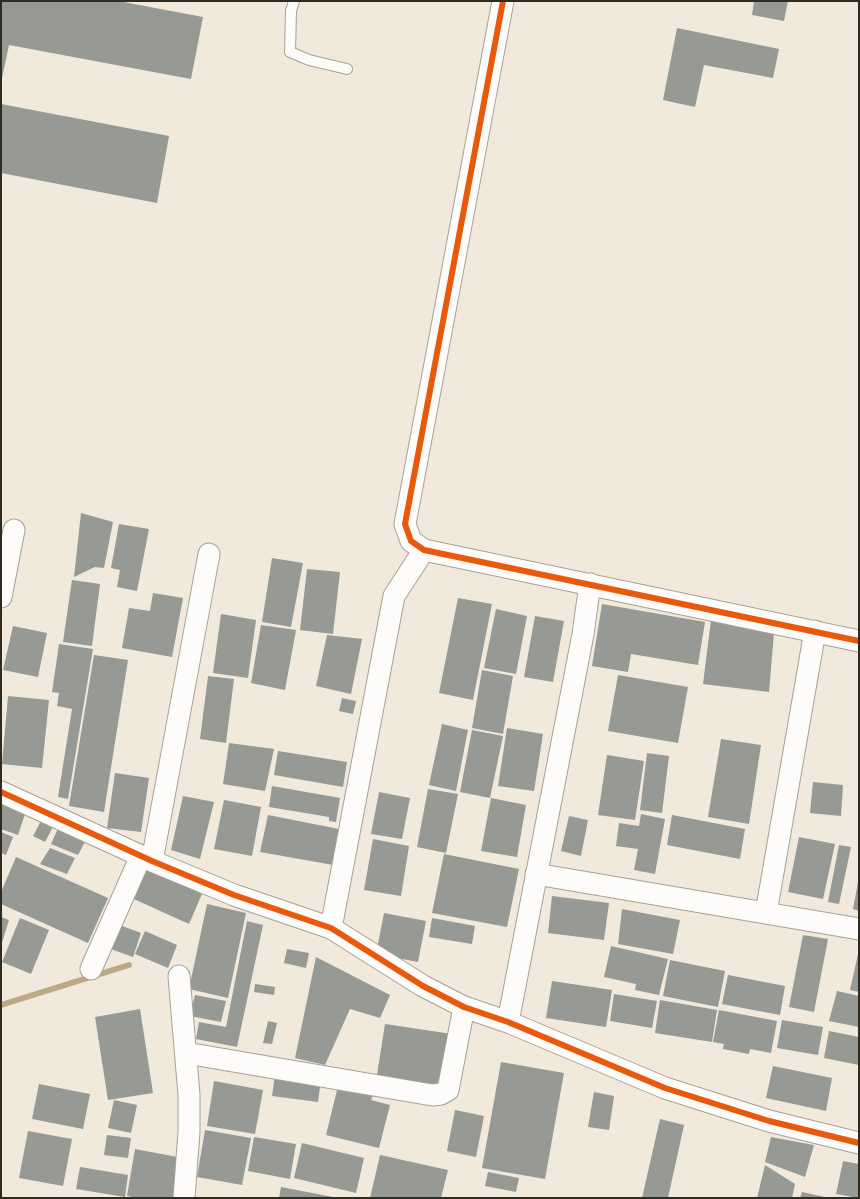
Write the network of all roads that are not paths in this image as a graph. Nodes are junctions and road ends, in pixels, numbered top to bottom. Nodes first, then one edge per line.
1 (294, 1) edge
2 (503, 1) edge
3 (346, 69) dead end
4 (14, 530) dead end
5 (424, 550) junction
6 (209, 554) dead end
7 (590, 584) junction
8 (1, 597) edge
9 (815, 632) junction
10 (859, 641) edge
11 (1, 792) edge
12 (147, 858) junction
13 (536, 874) junction
14 (766, 913) junction
15 (331, 928) junction
16 (859, 929) edge
17 (91, 969) dead end
18 (179, 976) dead end
19 (464, 1007) junction
20 (508, 1022) junction
21 (186, 1053) junction
22 (859, 1143) edge
23 (184, 1198) edge

1 - 3 lane
2 - 5 street
4 - 8 street
5 - 7 street
5 - 15 street
6 - 12 street
7 - 9 street
7 - 13 street
9 - 10 street
9 - 14 street
11 - 12 street
12 - 15 street
12 - 17 street
13 - 14 street
13 - 20 street
14 - 16 street
15 - 19 street
18 - 21 street
19 - 20 street
19 - 21 street
20 - 22 street
21 - 23 street

